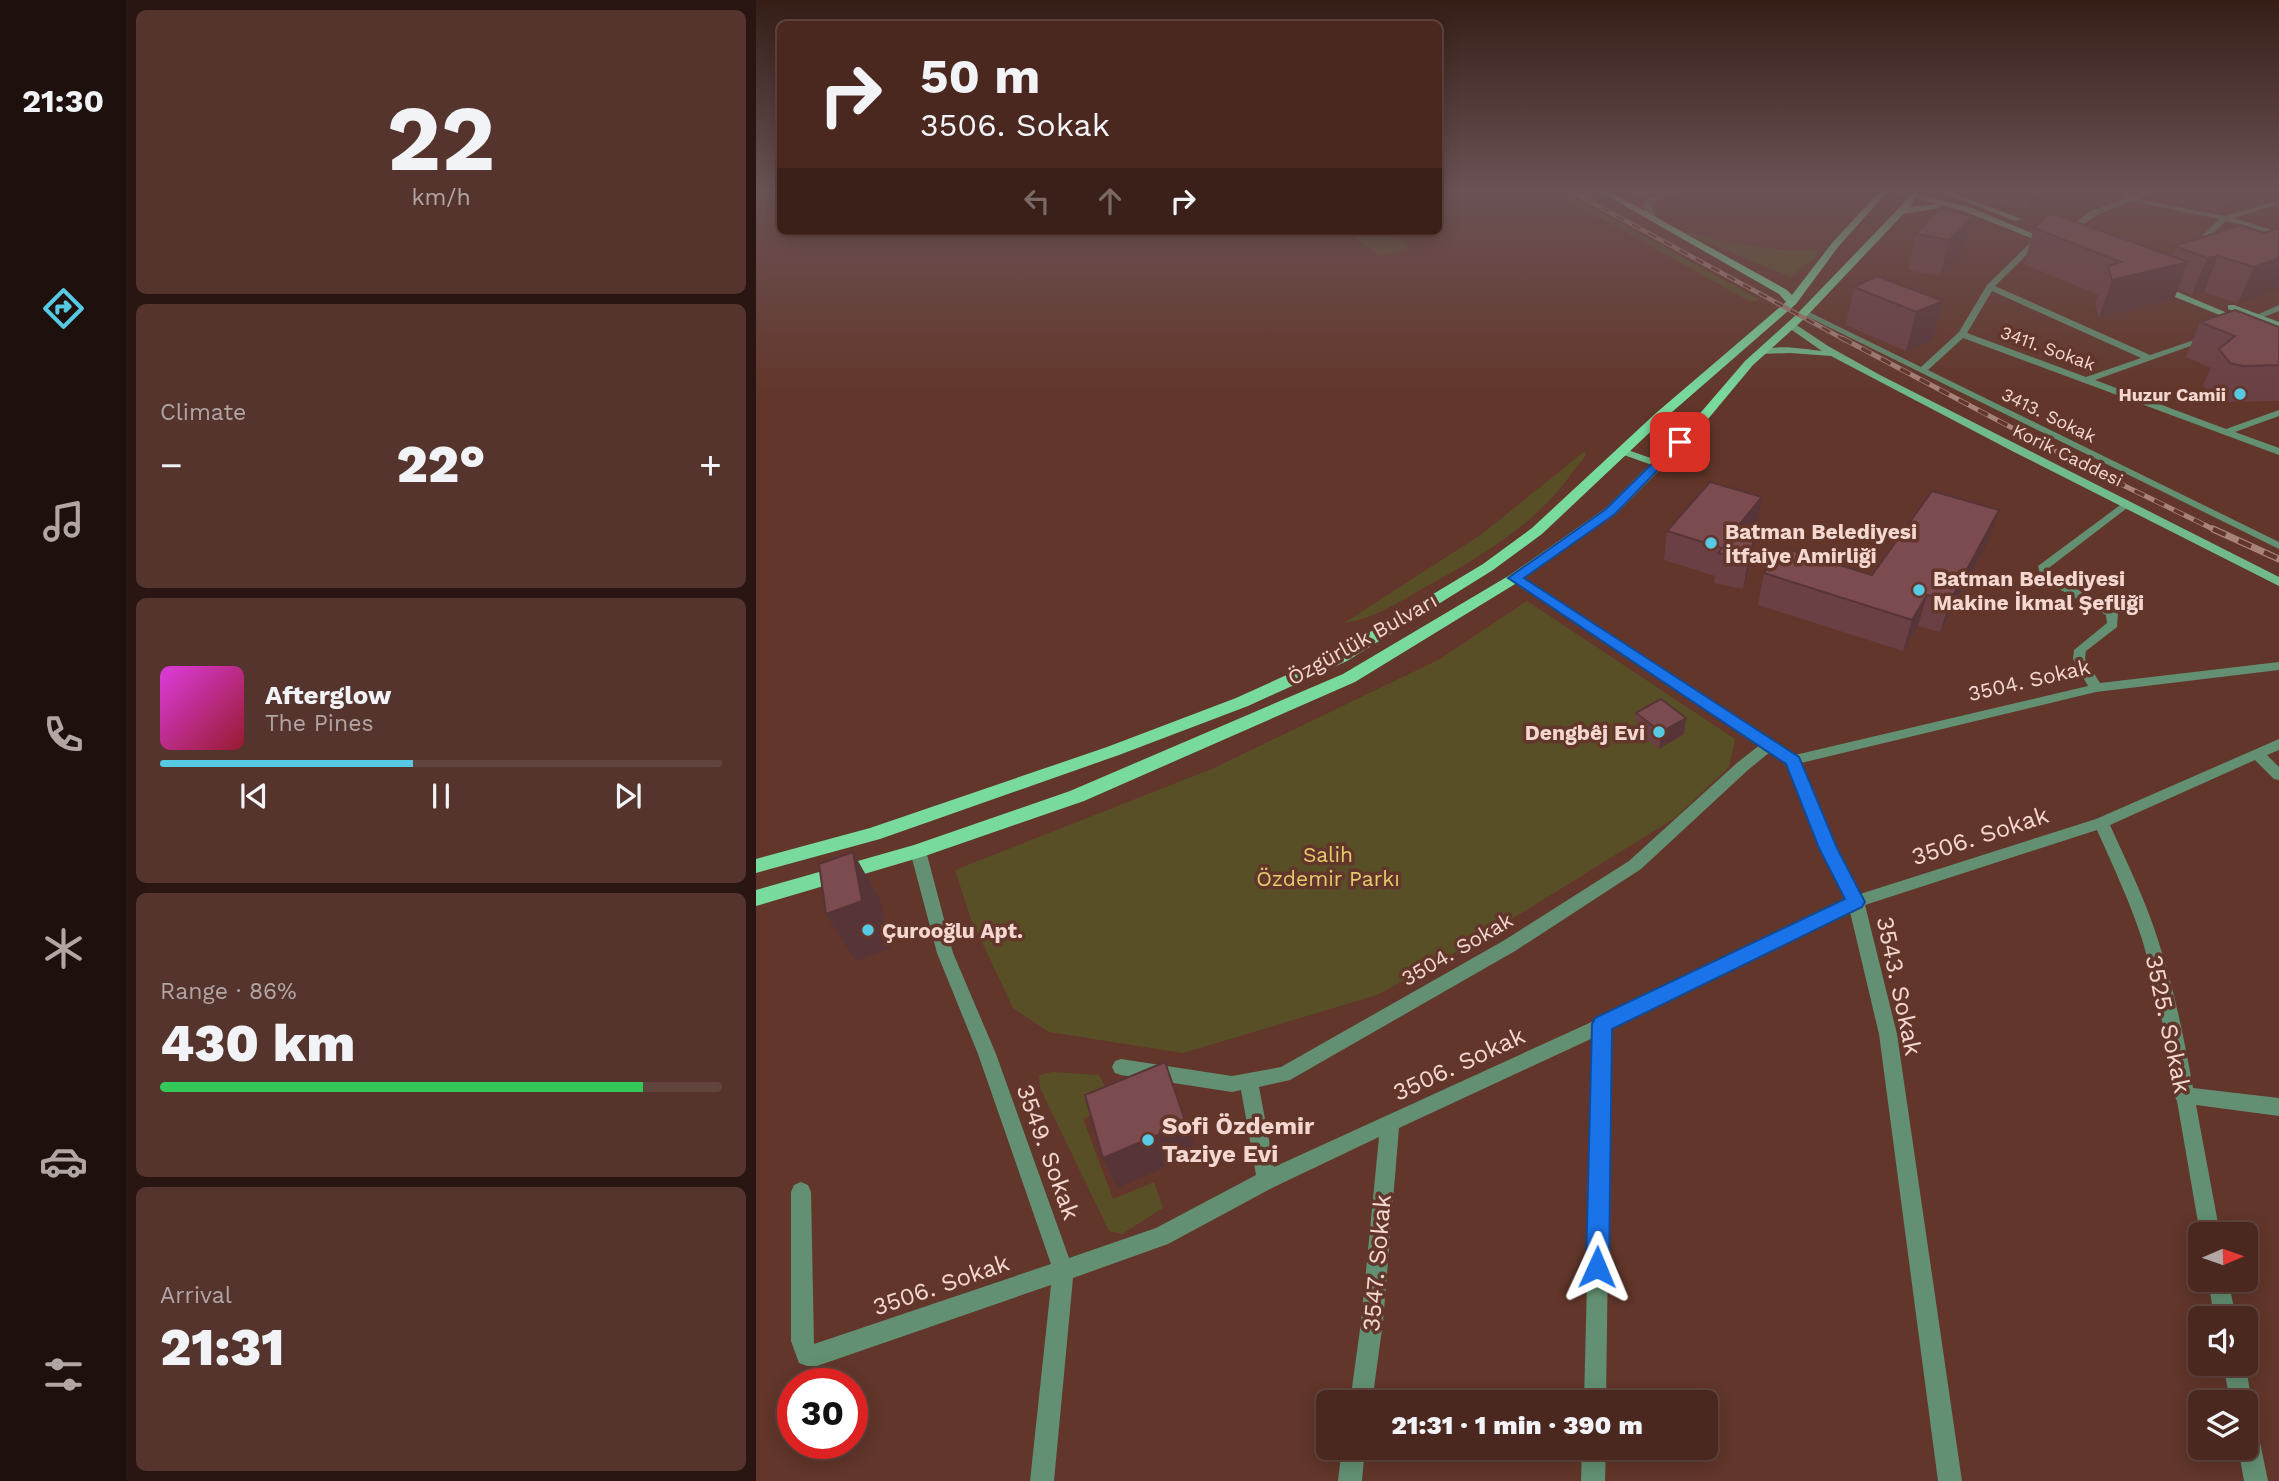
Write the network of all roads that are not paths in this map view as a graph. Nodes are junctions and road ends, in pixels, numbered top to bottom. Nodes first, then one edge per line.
1 (1724, 259) edge
2 (1824, 259) edge
3 (1855, 259) edge
4 (2018, 259) edge
5 (1752, 275) junction
6 (2160, 278) edge
7 (1834, 280) junction
8 (2152, 284) edge
9 (1802, 286) junction
10 (1990, 287) junction
11 (1798, 308) junction
12 (2279, 308) edge
13 (2253, 320) junction
14 (1792, 326) junction
15 (2279, 326) edge
16 (2233, 330) edge
17 (2222, 333) edge
18 (1962, 334) junction
19 (2279, 335) edge
20 (1764, 352) junction
21 (1843, 358) junction
22 (2148, 358) junction
23 (1922, 371) junction
24 (2089, 379) junction
25 (2279, 413) edge
26 (2227, 432) junction
27 (1622, 451) junction
28 (2279, 452) edge
29 (1658, 464) junction
30 (2127, 503) junction
31 (2279, 546) edge
32 (1515, 578) junction
33 (2279, 582) edge
34 (2279, 666) edge
35 (2096, 688) junction
36 (1771, 744) junction
37 (2279, 744) edge
38 (2257, 754) junction
39 (1793, 761) junction
40 (2279, 775) edge
41 (2101, 823) junction
42 (918, 851) junction
43 (756, 866) edge
44 (756, 898) edge
45 (1856, 902) junction
46 (1602, 1024) junction
47 (1121, 1068) dead end
48 (1249, 1081) junction
49 (2183, 1095) junction
50 (2279, 1107) edge
51 (1390, 1124) junction
52 (1267, 1180) junction
53 (801, 1192) dead end
54 (2208, 1222) edge
55 (1063, 1269) junction
56 (1363, 1390) edge
57 (1595, 1390) edge
58 (1352, 1460) edge
59 (1594, 1460) edge
60 (2252, 1460) edge
61 (1042, 1481) edge
62 (1350, 1481) edge
63 (1593, 1481) edge
64 (1950, 1481) edge
65 (2256, 1481) edge

1 - 5 main road
2 - 9 main road
3 - 7 main road
4 - 10 street
5 - 9 main road
5 - 11 main road
6 - 13 main road
7 - 9 main road
7 - 9 main road
8 - 13 main road
9 - 11 main road, Özgürlük Bulvarı
10 - 18 street
10 - 22 street
11 - 14 main road, Özgürlük Bulvarı
11 - 23 street, 3413. Sokak
11 - 27 main road, Özgürlük Bulvarı
12 - 13 street
13 - 15 main road
13 - 16 street
13 - 19 main road
14 - 20 main road, Özgürlük Bulvarı
14 - 21 main road, Korik Caddesi
17 - 22 street
18 - 23 street
18 - 24 street, 3411. Sokak
20 - 21 main road, Korik Caddesi
20 - 29 main road, Özgürlük Bulvarı
21 - 30 main road, Korik Caddesi
22 - 24 street
23 - 31 street, 3413. Sokak
24 - 26 street, 3411. Sokak
25 - 26 street
26 - 28 street, 3411. Sokak
27 - 29 main road
27 - 43 main road, Özgürlük Bulvarı
29 - 32 main road, Özgürlük Bulvarı
30 - 33 main road, Korik Caddesi
30 - 35 street
32 - 36 street
32 - 42 main road, Özgürlük Bulvarı
34 - 35 street, 3504. Sokak
35 - 39 street, 3504. Sokak
36 - 39 street
36 - 48 street, 3504. Sokak
37 - 38 street, 3506. Sokak
38 - 40 street
38 - 41 street, 3506. Sokak
39 - 45 street, 3543. Sokak
41 - 45 street, 3506. Sokak
41 - 49 street, 3525. Sokak
42 - 44 main road, Özgürlük Bulvarı
42 - 55 street, 3549. Sokak
45 - 46 street, 3506. Sokak
45 - 64 street, 3543. Sokak
46 - 51 street, 3506. Sokak
46 - 57 street
47 - 48 street, 3504. Sokak
48 - 52 street
49 - 50 street
49 - 54 street, 3525. Sokak
51 - 52 street, 3506. Sokak
51 - 56 street, 3547. Sokak
52 - 55 street, 3506. Sokak
53 - 55 street, 3506. Sokak
55 - 61 street, 3549. Sokak
58 - 62 street
59 - 63 street
60 - 65 street

